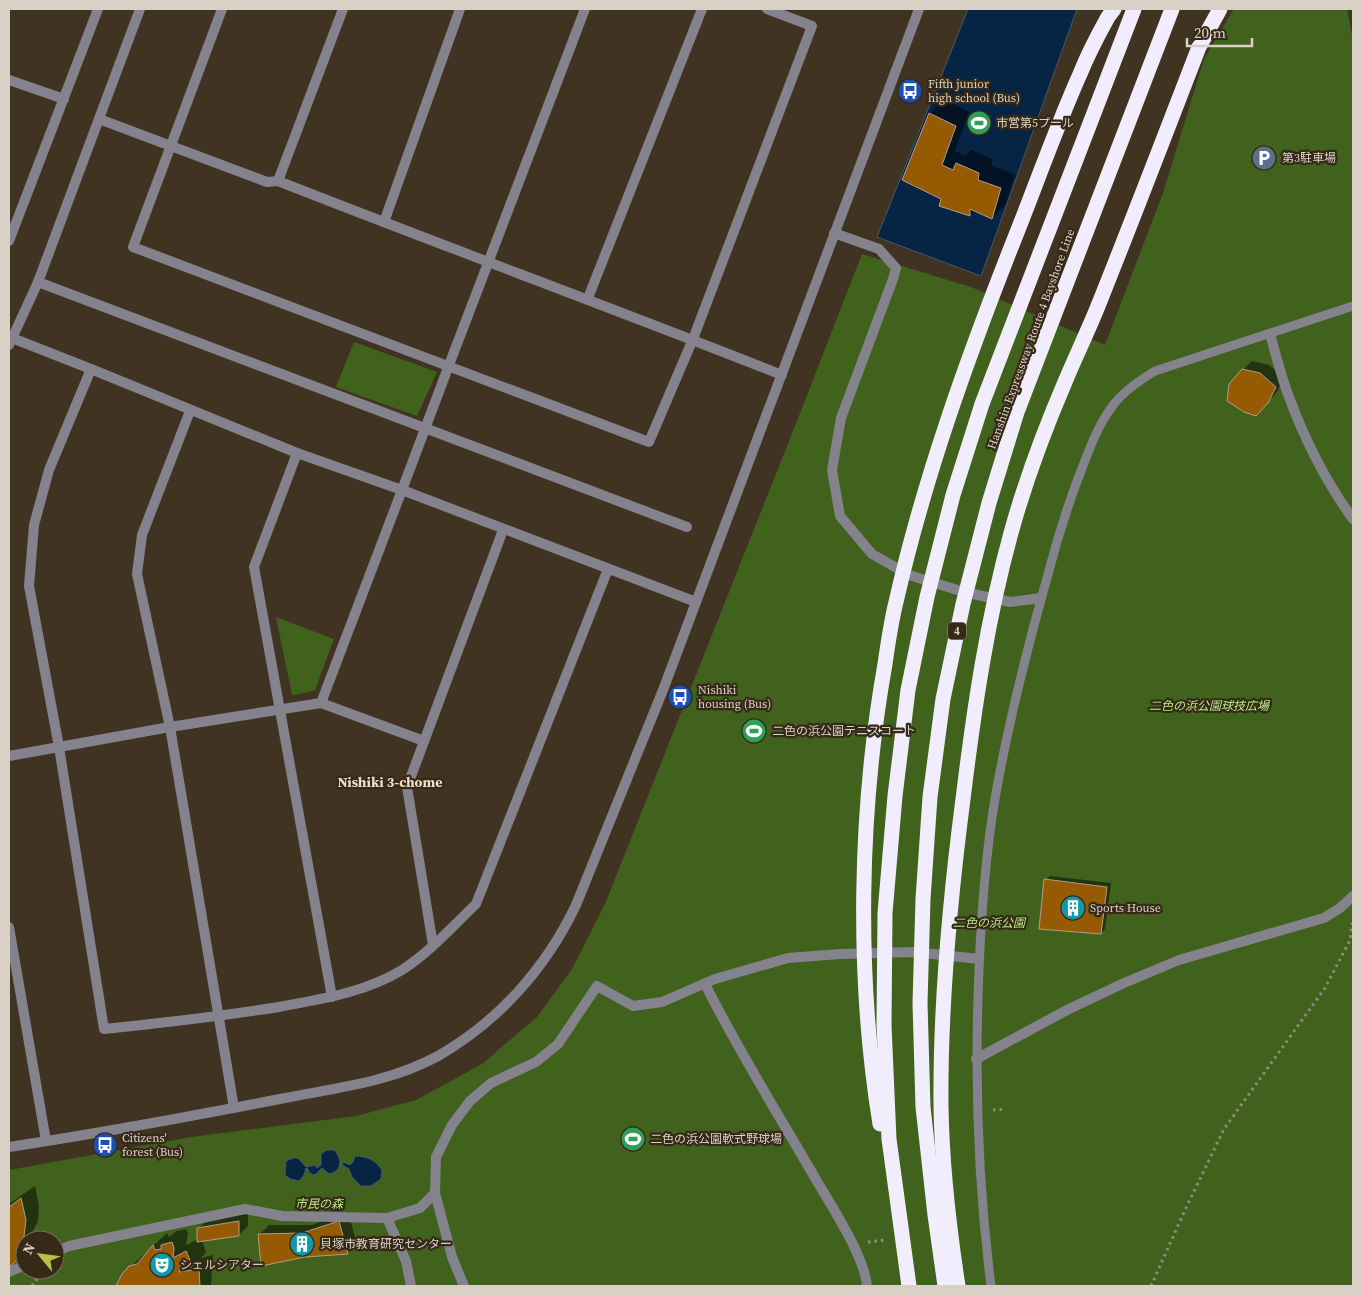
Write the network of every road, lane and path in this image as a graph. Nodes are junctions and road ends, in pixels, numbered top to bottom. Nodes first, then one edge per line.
1 (98, 9) edge
2 (140, 9) edge
3 (222, 9) edge
4 (343, 9) edge
5 (460, 9) edge
6 (585, 9) edge
7 (702, 9) edge
8 (767, 9) edge
9 (919, 9) edge
10 (1114, 9) edge
11 (1134, 9) edge
12 (1172, 9) edge
13 (1220, 9) edge
14 (9, 80) edge
15 (64, 99) junction
16 (98, 119) junction
17 (170, 146) junction
18 (278, 181) junction
19 (384, 222) junction
20 (834, 233) junction
21 (9, 241) edge
22 (489, 260) junction
23 (38, 282) junction
24 (588, 298) junction
25 (1353, 306) edge
26 (1270, 334) junction
27 (693, 339) junction
28 (11, 342) edge
29 (448, 365) junction
30 (91, 369) junction
31 (782, 375) junction
32 (190, 411) junction
33 (425, 428) junction
34 (297, 453) junction
35 (402, 490) junction
36 (1353, 519) edge
37 (687, 527) dead end
38 (503, 530) junction
39 (608, 569) junction
40 (1041, 598) junction
41 (696, 602) junction
42 (320, 703) junction
43 (281, 710) junction
44 (170, 727) junction
45 (424, 741) junction
46 (59, 747) junction
47 (9, 756) edge
48 (1353, 896) edge
49 (1353, 918) edge
50 (9, 928) edge
51 (433, 945) junction
52 (979, 959) junction
53 (705, 984) junction
54 (332, 997) junction
55 (220, 1017) junction
56 (976, 1059) junction
57 (234, 1108) junction
58 (991, 1110) dead end
59 (1004, 1110) dead end
60 (46, 1141) junction
61 (9, 1148) edge
62 (435, 1193) junction
63 (387, 1218) junction
64 (65, 1248) edge
65 (904, 1250) junction
66 (412, 1286) edge
67 (464, 1286) edge
68 (867, 1286) edge
69 (909, 1286) edge
70 (945, 1286) edge
71 (958, 1286) edge
72 (991, 1286) edge
73 (1151, 1286) edge

1 - 15 street
2 - 16 street
3 - 17 street
4 - 18 street
5 - 19 street
6 - 22 street
7 - 24 street
8 - 27 street
9 - 20 street
10 - 65 highway
11 - 65 highway, Hanshin Expressway Route 4 Bayshore Line
12 - 70 highway, Hanshin Expressway Route 4 Bayshore Line / 4
13 - 71 highway
14 - 15 street
15 - 21 street
16 - 17 street
16 - 23 street
17 - 18 street
17 - 29 street
18 - 19 street
19 - 22 street
20 - 31 street
20 - 40 street
22 - 24 street
22 - 29 street
23 - 28 street
23 - 33 street
24 - 27 street
25 - 26 lane
26 - 36 street
26 - 40 lane
27 - 29 street
27 - 31 street
28 - 30 street
29 - 33 street
30 - 32 street
30 - 46 street
31 - 41 street
32 - 34 street
32 - 44 street
33 - 35 street
33 - 37 street
34 - 35 street
34 - 43 street
35 - 38 street
35 - 42 street
38 - 39 street
38 - 45 street
39 - 41 street
39 - 51 street
40 - 52 lane
41 - 57 street
42 - 43 street
42 - 45 street
43 - 44 street
43 - 54 street
44 - 46 street
44 - 55 street
45 - 51 street
46 - 47 street
46 - 55 street
48 - 56 street
49 - 73 path
50 - 60 street
51 - 54 street
52 - 53 street
52 - 56 lane
53 - 62 street
53 - 68 street
54 - 55 street
55 - 57 street
56 - 72 lane
57 - 60 street
58 - 59 path
60 - 61 street
62 - 63 street
62 - 67 street
63 - 64 street
63 - 66 street
65 - 69 highway, Hanshin Expressway Route 4 Bayshore Line

